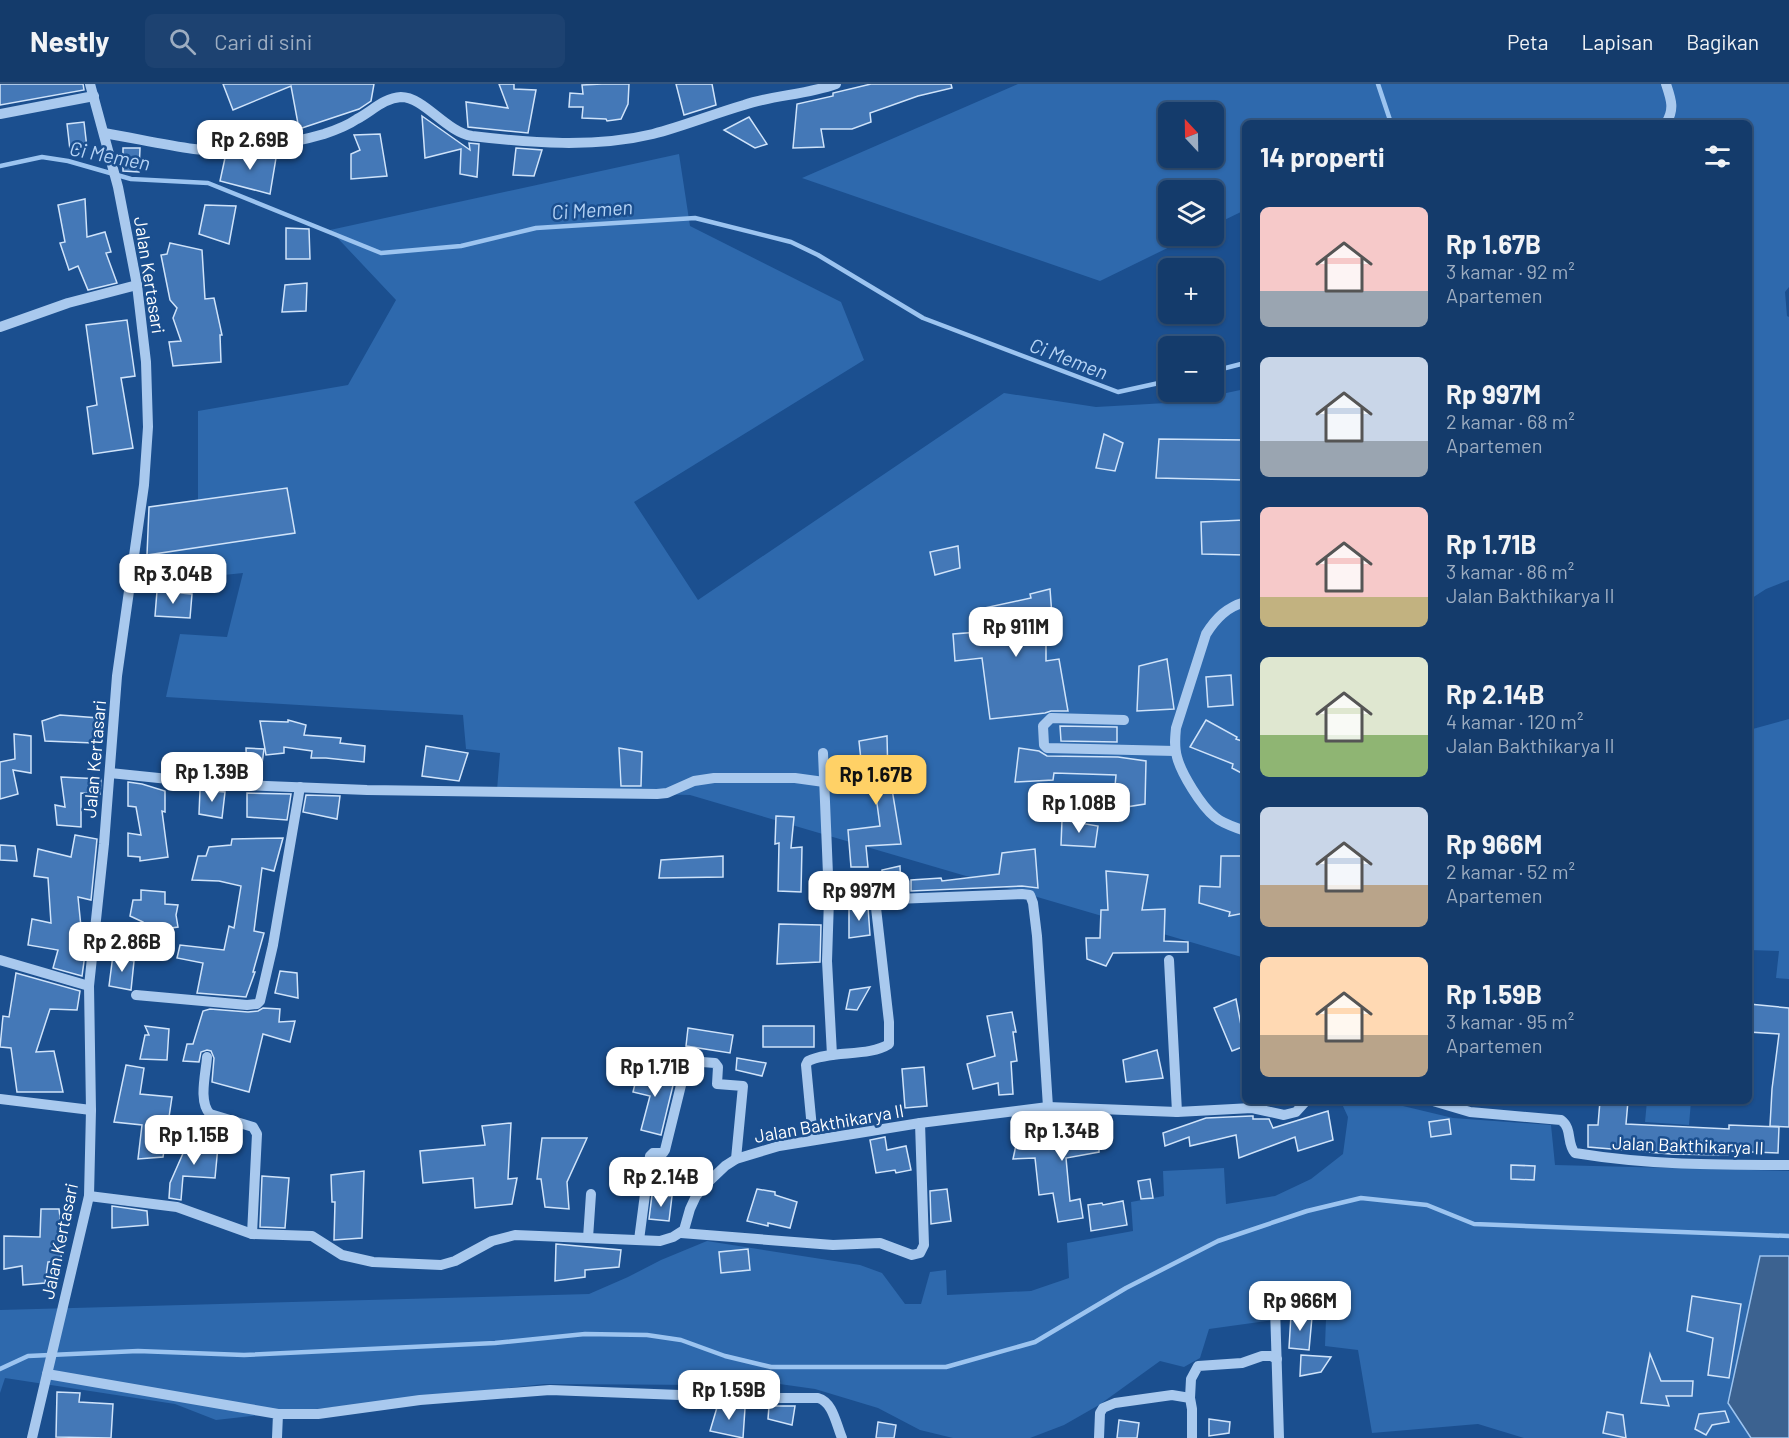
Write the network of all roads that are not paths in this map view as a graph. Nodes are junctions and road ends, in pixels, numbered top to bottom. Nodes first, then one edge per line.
1 (90, 84) edge
2 (837, 84) edge
3 (1666, 84) edge
4 (94, 96) junction
5 (0, 114) edge
6 (1668, 120) edge
7 (104, 133) junction
8 (137, 285) junction
9 (0, 327) edge
10 (1242, 603) edge
11 (1124, 720) dead end
12 (1175, 751) junction
13 (823, 753) dead end
14 (110, 773) junction
15 (824, 782) junction
16 (300, 787) junction
17 (1242, 830) edge
18 (829, 898) junction
19 (875, 899) junction
20 (0, 960) edge
21 (1169, 960) dead end
22 (89, 986) junction
23 (135, 995) dead end
24 (832, 1055) junction
25 (207, 1057) dead end
26 (0, 1099) edge
27 (1303, 1104) edge
28 (1443, 1104) edge
29 (1048, 1107) junction
30 (91, 1110) junction
31 (1177, 1112) junction
32 (920, 1123) junction
33 (813, 1139) junction
34 (736, 1159) junction
35 (1789, 1165) edge
36 (646, 1186) junction
37 (700, 1191) junction
38 (591, 1194) dead end
39 (89, 1196) junction
40 (681, 1233) junction
41 (252, 1234) junction
42 (588, 1238) junction
43 (639, 1240) junction
44 (1275, 1307) dead end
45 (1277, 1359) junction
46 (47, 1374) junction
47 (1190, 1398) junction
48 (278, 1414) junction
49 (32, 1438) edge
50 (277, 1438) edge
51 (842, 1438) edge
52 (1099, 1438) edge
53 (1192, 1438) edge
54 (1279, 1438) edge

1 - 4 street, Jalan Kertasari
2 - 7 street
3 - 6 street
4 - 5 street
4 - 7 street, Jalan Kertasari
7 - 8 street, Jalan Kertasari
8 - 9 street
8 - 14 street, Jalan Kertasari
10 - 12 street
11 - 12 street
12 - 17 street
13 - 15 street
14 - 16 street
14 - 22 street, Jalan Kertasari
15 - 16 street
15 - 18 street
16 - 23 street
18 - 19 street
18 - 24 street
19 - 24 street
19 - 29 street
20 - 22 street
21 - 31 street
22 - 30 street, Jalan Kertasari
24 - 33 street
25 - 41 street
26 - 30 street
27 - 31 street, Jalan Bakthikarya II
28 - 35 street, Jalan Bakthikarya II
29 - 31 street, Jalan Bakthikarya II
29 - 32 street, Jalan Bakthikarya II
30 - 39 street, Jalan Kertasari
32 - 33 street, Jalan Bakthikarya II
32 - 40 street
33 - 34 street, Jalan Bakthikarya II
34 - 36 street
34 - 37 street, Jalan Bakthikarya II
36 - 37 street
36 - 43 street
37 - 40 street, Jalan Bakthikarya II
38 - 42 street
39 - 41 street
39 - 46 street, Jalan Kertasari
40 - 43 street
41 - 42 street
42 - 43 street
44 - 45 street
45 - 47 street
45 - 54 street
46 - 48 street
46 - 49 street, Jalan Kertasari
47 - 52 street
47 - 53 street
48 - 50 street
48 - 51 street

